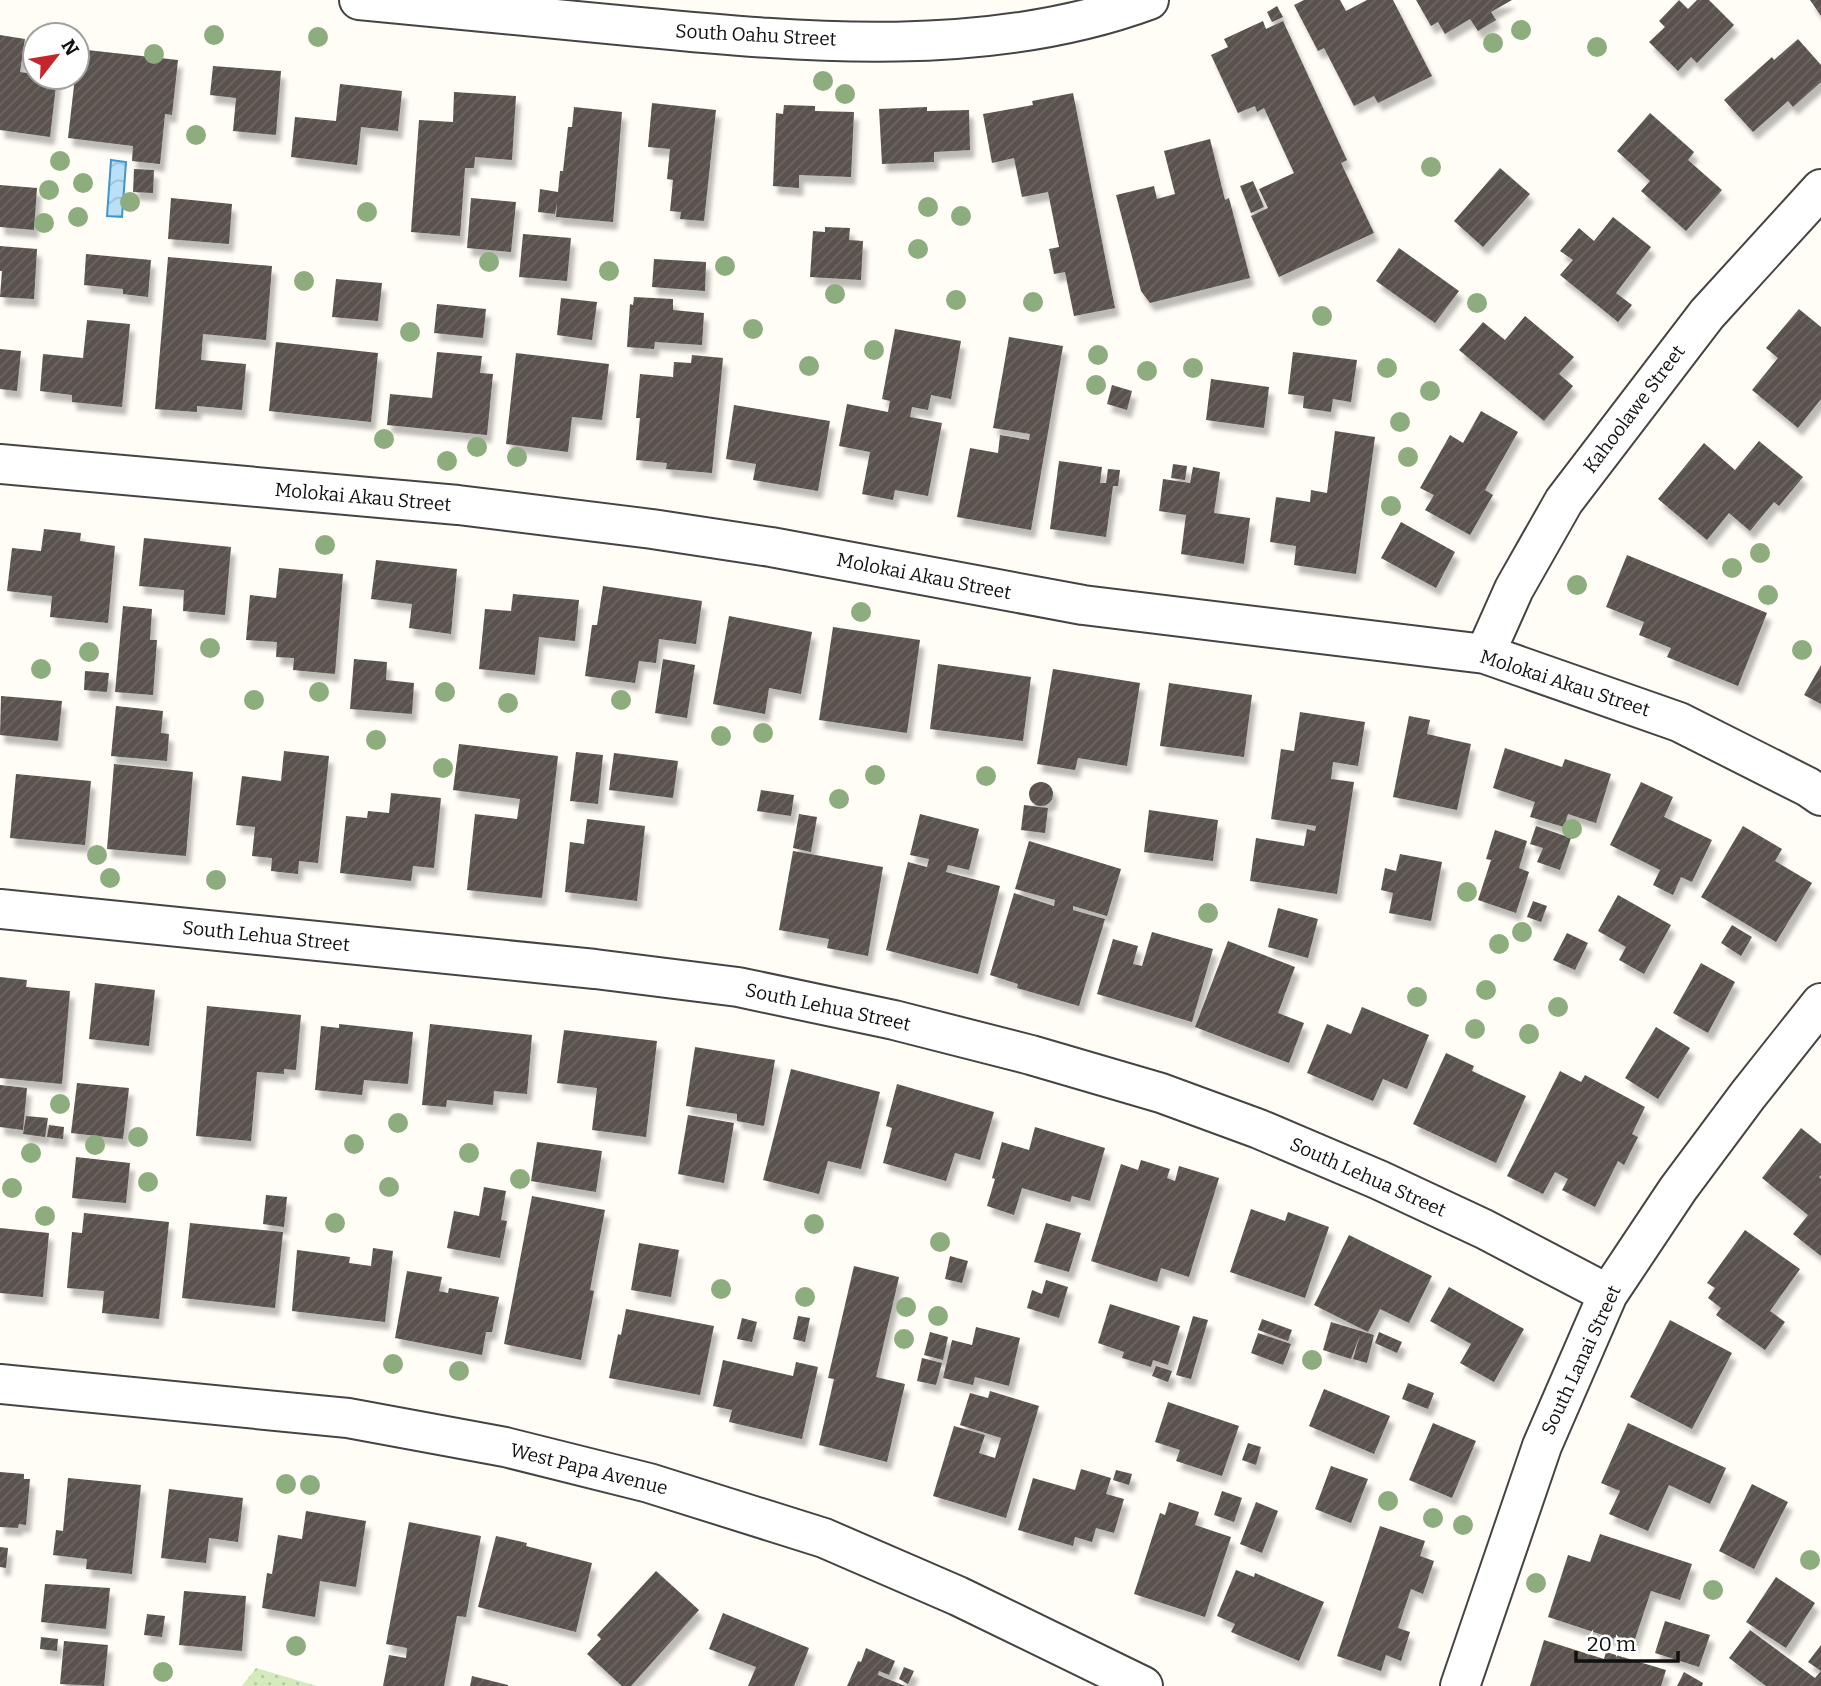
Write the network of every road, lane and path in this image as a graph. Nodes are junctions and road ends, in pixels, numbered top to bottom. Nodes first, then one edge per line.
1 (359, 0) edge
2 (1149, 0) edge
3 (1821, 189) edge
4 (0, 464) edge
5 (1485, 654) junction
6 (1821, 796) edge
7 (0, 909) edge
8 (1821, 1003) edge
9 (1608, 1294) junction
10 (0, 1384) edge
11 (1143, 1686) edge
12 (1460, 1686) edge

1 - 2 street, South Oahu Street
3 - 5 street, Kahoolawe Street
4 - 5 street, Molokai Akau Street
5 - 6 street, Molokai Akau Street
7 - 9 street, South Lehua Street
8 - 9 street, South Lanai Street
9 - 12 street, South Lanai Street
10 - 11 street, West Papa Avenue

